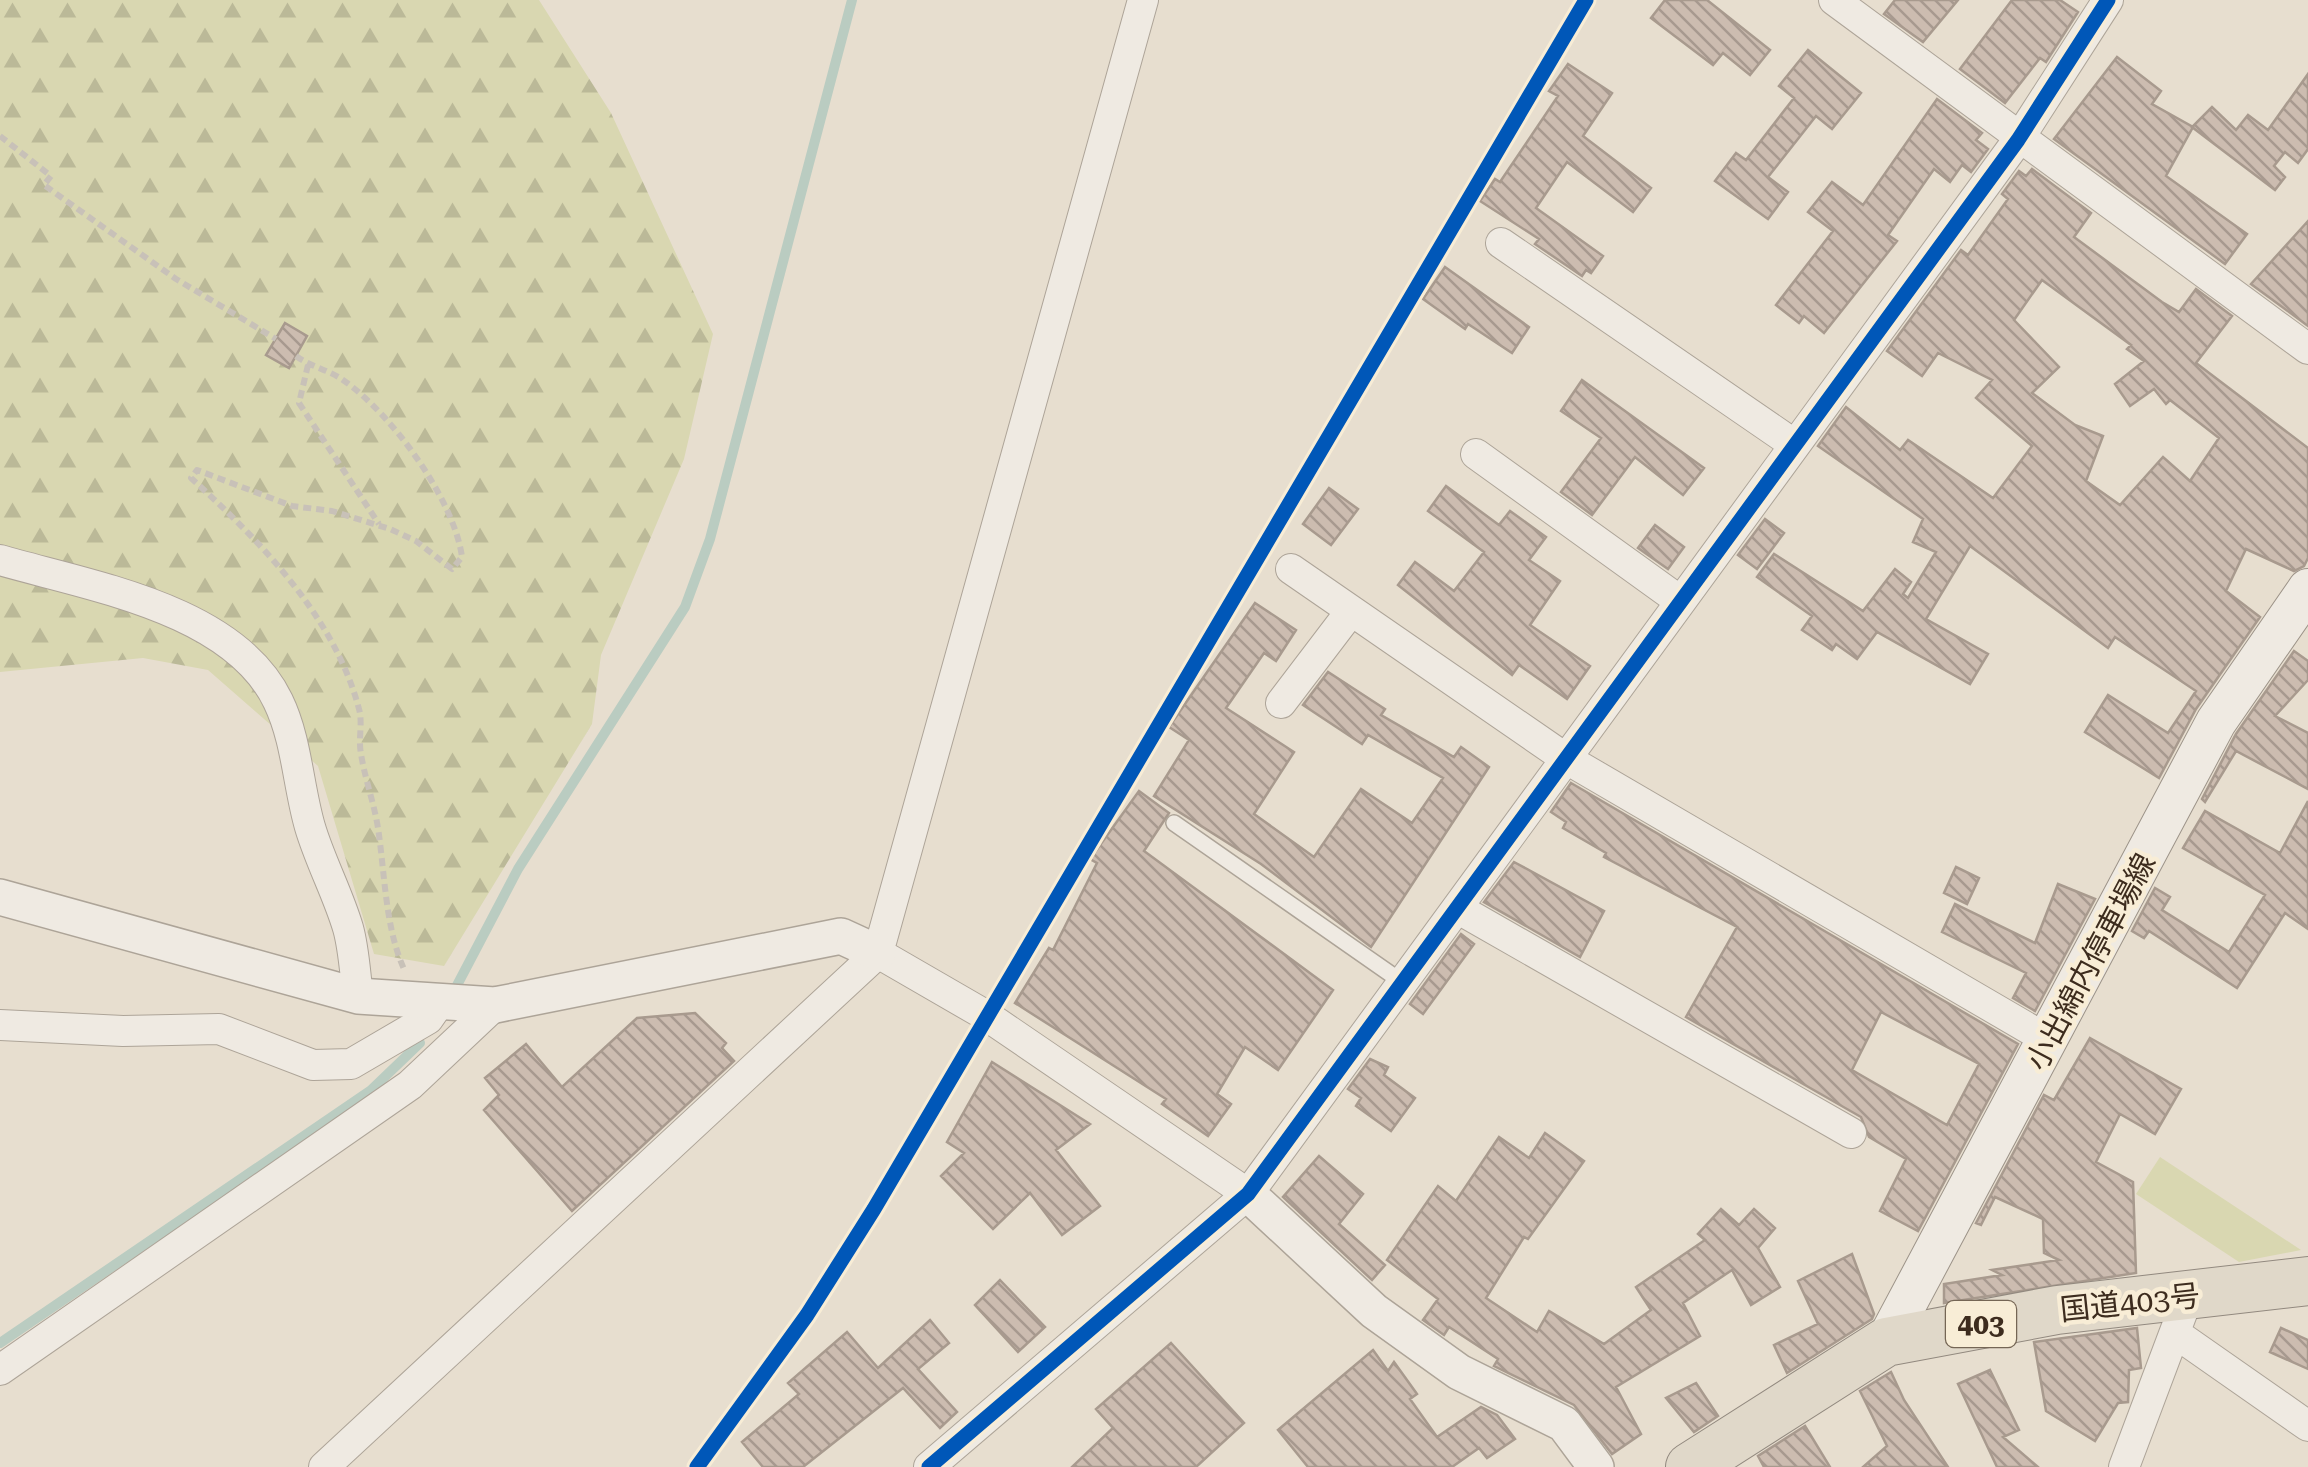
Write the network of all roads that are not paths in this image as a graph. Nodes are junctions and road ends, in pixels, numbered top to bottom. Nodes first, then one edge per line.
1 (1142, 0) edge
2 (1834, 0) edge
3 (2108, 0) edge
4 (2018, 140) junction
5 (1501, 243) dead end
6 (2308, 349) edge
7 (1795, 444) junction
8 (1476, 454) dead end
9 (0, 560) edge
10 (1291, 569) dead end
11 (2308, 589) edge
12 (1680, 601) junction
13 (1351, 611) junction
14 (1281, 703) dead end
15 (1565, 758) junction
16 (1174, 822) dead end
17 (0, 897) edge
18 (1457, 908) junction
19 (878, 953) junction
20 (1402, 982) junction
21 (358, 996) junction
22 (440, 1002) junction
23 (495, 1006) junction
24 (0, 1025) edge
25 (2050, 1041) junction
26 (1852, 1133) dead end
27 (1248, 1194) junction
28 (2308, 1281) edge
29 (2182, 1315) junction
30 (1886, 1342) junction
31 (0, 1370) edge
32 (2308, 1426) edge
33 (324, 1467) edge
34 (929, 1467) edge
35 (1596, 1467) edge
36 (1690, 1467) edge
37 (2124, 1467) edge

1 - 19 street
2 - 4 street
3 - 4 street
4 - 6 street
4 - 7 street
5 - 7 street
7 - 12 street
8 - 12 street
9 - 21 street
10 - 13 street
11 - 25 main road, 小出綿内停車場線
12 - 15 street
13 - 14 street
13 - 15 street
15 - 18 street
15 - 25 street
16 - 20 lane
17 - 21 street
18 - 20 street
18 - 26 street
19 - 23 street
19 - 27 street
19 - 33 street
20 - 27 street
21 - 22 street
22 - 23 street
22 - 24 street
23 - 31 street
25 - 30 main road, 小出綿内停車場線
27 - 34 street
27 - 35 street
28 - 29 highway, 国道403号 / 403
29 - 30 highway, 国道403号 / 403
29 - 32 street
29 - 37 street
30 - 36 highway, 国道403号 / 403

